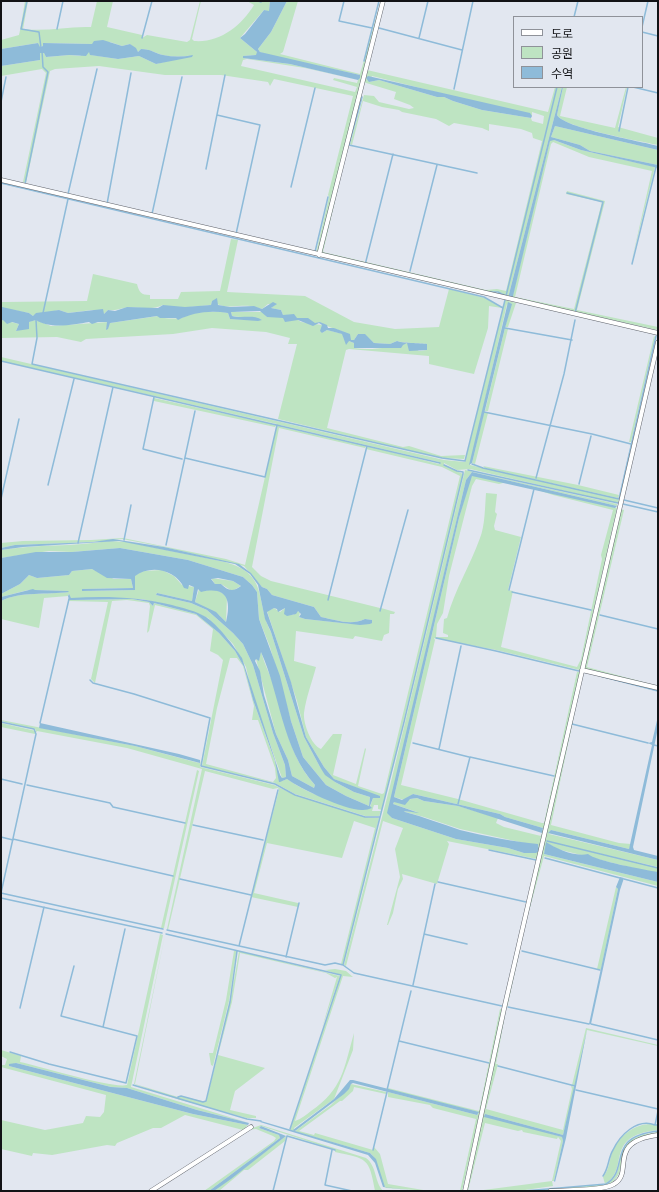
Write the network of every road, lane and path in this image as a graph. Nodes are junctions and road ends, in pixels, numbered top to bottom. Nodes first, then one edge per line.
1 (383, 1) edge
2 (1, 180) edge
3 (319, 255) junction
4 (658, 333) edge
5 (658, 342) edge
6 (582, 670) junction
7 (658, 688) edge
8 (251, 1127) dead end
9 (658, 1136) edge
10 (151, 1191) edge
11 (464, 1191) edge
12 (550, 1191) edge

1 - 3 street
2 - 3 street
3 - 4 street
5 - 6 street
6 - 7 street
6 - 11 street
8 - 10 street
9 - 12 street

